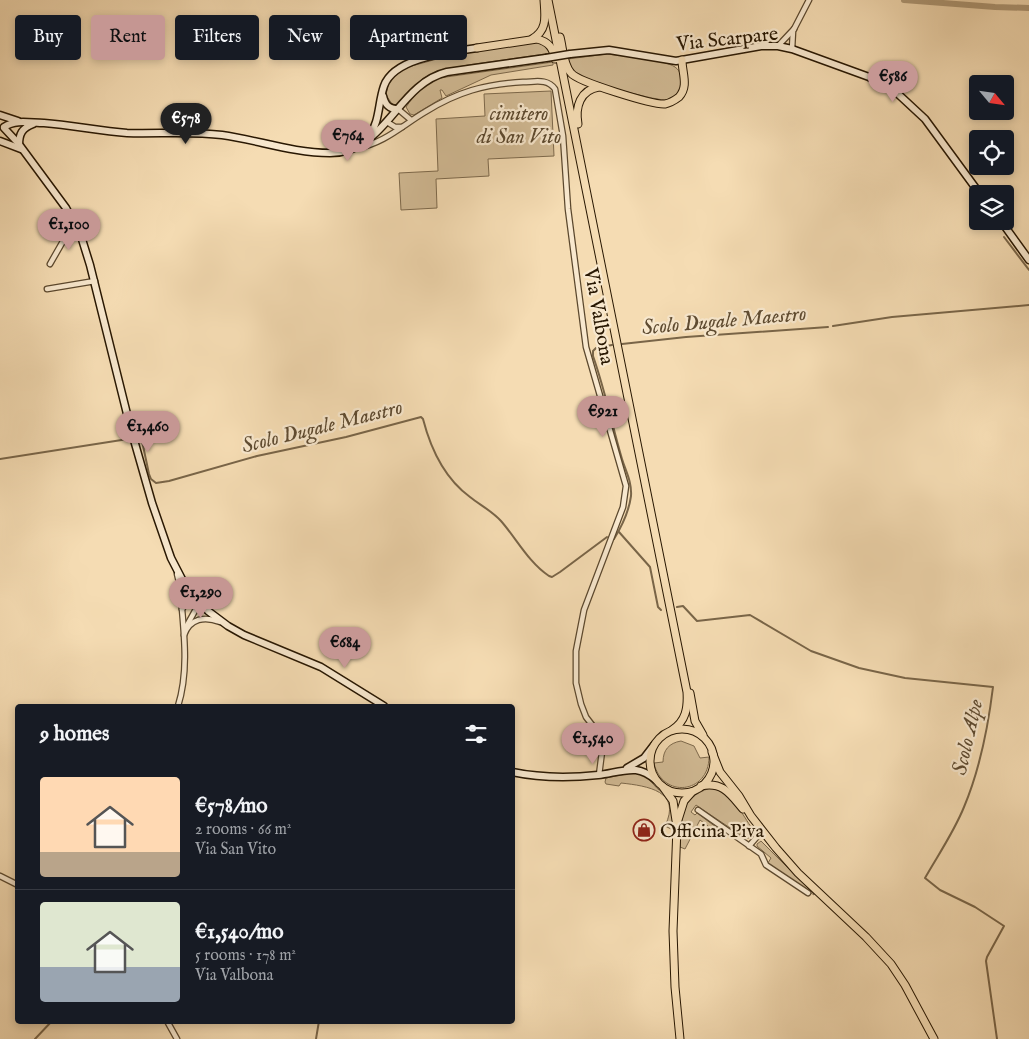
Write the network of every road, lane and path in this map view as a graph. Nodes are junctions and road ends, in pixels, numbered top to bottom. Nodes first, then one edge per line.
1 (547, 0) edge
2 (809, 0) edge
3 (794, 28) junction
4 (530, 39) junction
5 (778, 46) junction
6 (477, 48) joint
7 (792, 49) junction
8 (682, 60) junction
9 (602, 88) junction
10 (382, 95) junction
11 (398, 109) junction
12 (0, 115) edge
13 (411, 120) junction
14 (24, 122) junction
15 (387, 122) junction
16 (573, 122) junction
17 (36, 123) junction
18 (403, 126) junction
19 (4, 127) junction
20 (0, 135) edge
21 (0, 141) edge
22 (366, 143) junction
23 (21, 148) junction
24 (356, 148) junction
25 (581, 164) junction
26 (973, 185) edge
27 (74, 222) junction
28 (1007, 230) edge
29 (1029, 260) edge
30 (50, 264) dead end
31 (94, 281) junction
32 (47, 289) dead end
33 (175, 568) junction
34 (198, 600) junction
35 (182, 613) junction
36 (226, 625) junction
37 (184, 637) junction
38 (685, 679) junction
39 (179, 704) edge
40 (381, 704) edge
41 (672, 730) junction
42 (706, 740) junction
43 (654, 745) junction
44 (712, 752) junction
45 (623, 770) junction
46 (515, 772) edge
47 (599, 775) junction
48 (656, 780) junction
49 (663, 787) junction
50 (697, 788) junction
51 (698, 810) dead end
52 (751, 816) junction
53 (677, 827) junction
54 (762, 832) junction
55 (749, 846) junction
56 (0, 876) edge
57 (15, 884) edge
58 (808, 894) dead end
59 (169, 1024) edge
60 (177, 1039) edge
61 (680, 1039) edge
62 (934, 1039) edge

1 - 4 main road
1 - 9 main road
1 - 16 main road
2 - 3 street
3 - 5 street
3 - 7 street
4 - 6 main road
4 - 16 main road
5 - 7 street, Via Scarpare
5 - 8 street, Via Scarpare
6 - 10 street
7 - 26 street, Via Scarpare
8 - 9 main road
8 - 11 street, Via Scarpare, bridge
9 - 25 main road
10 - 11 street
10 - 15 street
10 - 22 street
11 - 13 street
11 - 15 street, Via Scarpare
12 - 14 street
12 - 19 street
13 - 18 street, Via Valbona
13 - 47 street, Via Valbona
14 - 17 street, Via Scarpare
14 - 19 street
15 - 18 street
15 - 22 street, Via Scarpare
16 - 25 main road
17 - 23 street
17 - 24 street, Via Scarpare
18 - 24 street, Via Valbona
19 - 20 street
19 - 23 street
21 - 23 street
22 - 24 street, Via Scarpare
23 - 27 street
25 - 38 main road
27 - 30 street
27 - 31 street
28 - 29 street
31 - 32 street
31 - 33 street
33 - 34 street
33 - 35 street
34 - 35 street
34 - 36 street
34 - 37 street
35 - 37 street
36 - 37 street
36 - 40 street
37 - 39 street
38 - 41 main road
38 - 42 main road
41 - 42 main road
41 - 43 main road
42 - 44 main road
43 - 45 street
43 - 48 main road
44 - 50 main road
44 - 52 main road
45 - 47 street
45 - 48 street
46 - 47 street
48 - 49 main road
49 - 50 main road
49 - 53 main road
50 - 52 main road
50 - 53 main road
51 - 55 street
52 - 54 main road
53 - 61 main road
54 - 55 street
54 - 62 main road
55 - 58 street
56 - 57 street
59 - 60 street

